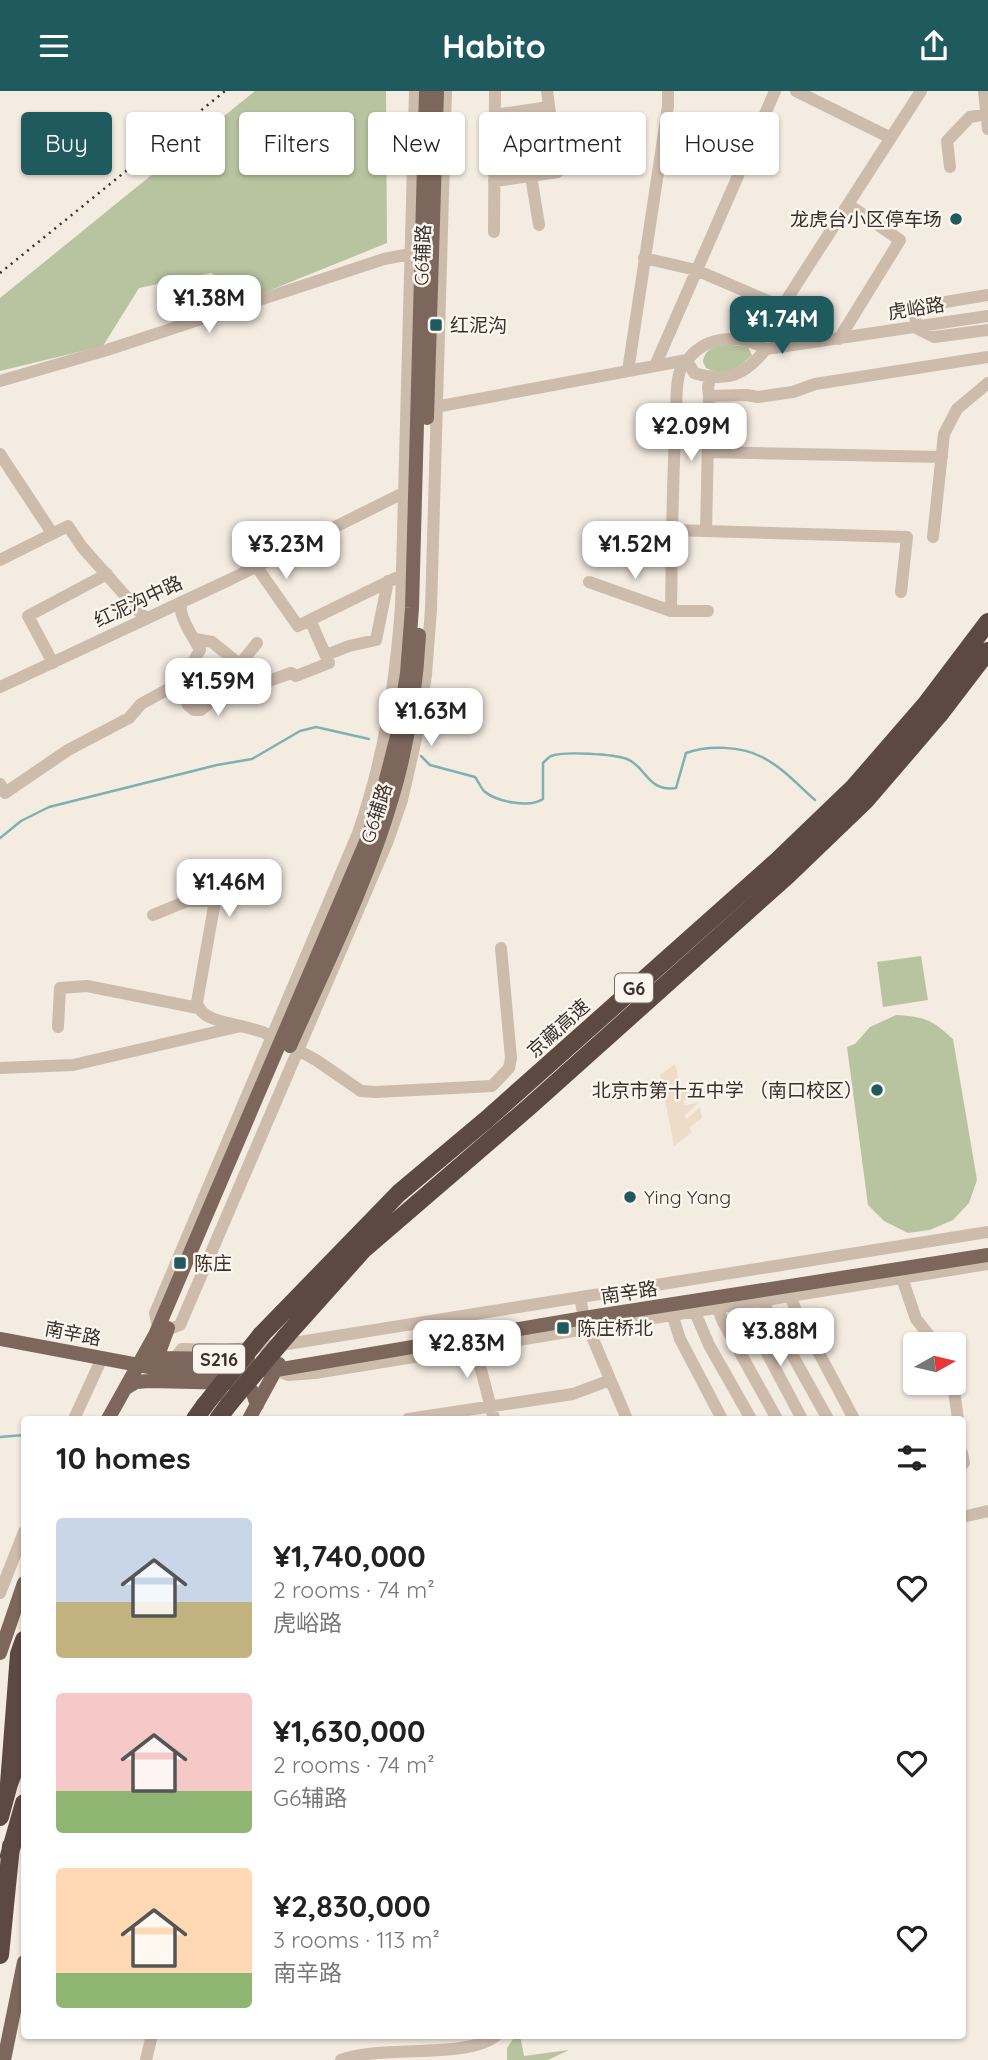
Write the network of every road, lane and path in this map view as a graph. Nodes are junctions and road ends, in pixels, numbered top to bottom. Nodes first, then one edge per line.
1 (415, 91) edge
2 (426, 91) edge
3 (437, 91) edge
4 (446, 91) edge
5 (495, 91) edge
6 (547, 91) edge
7 (668, 91) edge
8 (775, 91) edge
9 (796, 91) edge
10 (921, 91) edge
11 (984, 91) edge
12 (549, 107) junction
13 (494, 112) edge
14 (515, 112) edge
15 (987, 115) edge
16 (988, 129) edge
17 (891, 138) junction
18 (950, 167) dead end
19 (494, 175) edge
20 (531, 176) junction
21 (494, 181) junction
22 (849, 205) junction
23 (539, 225) dead end
24 (494, 232) dead end
25 (410, 254) junction
26 (644, 258) junction
27 (696, 270) junction
28 (988, 295) edge
29 (782, 307) junction
30 (988, 316) edge
31 (916, 328) junction
32 (988, 330) edge
33 (839, 339) junction
34 (762, 347) junction
35 (988, 357) edge
36 (687, 360) junction
37 (655, 366) junction
38 (628, 371) junction
39 (710, 378) junction
40 (0, 380) edge
41 (988, 383) edge
42 (709, 396) junction
43 (432, 407) junction
44 (708, 452) junction
45 (0, 454) edge
46 (942, 457) junction
47 (405, 492) junction
48 (672, 530) junction
49 (706, 531) junction
50 (52, 533) junction
51 (933, 537) dead end
52 (0, 560) edge
53 (256, 566) junction
54 (107, 574) junction
55 (402, 575) junction
56 (388, 581) junction
57 (589, 582) dead end
58 (901, 592) dead end
59 (181, 602) junction
60 (671, 611) junction
61 (708, 611) dead end
62 (146, 619) junction
63 (310, 620) junction
64 (988, 622) edge
65 (195, 639) junction
66 (257, 643) dead end
67 (988, 651) edge
68 (326, 655) junction
69 (53, 663) junction
70 (240, 664) junction
71 (181, 683) junction
72 (0, 688) edge
73 (2, 791) edge
74 (153, 915) dead end
75 (501, 949) dead end
76 (198, 1008) junction
77 (241, 1026) junction
78 (58, 1027) dead end
79 (286, 1044) junction
80 (0, 1067) edge
81 (988, 1232) edge
82 (988, 1246) edge
83 (988, 1255) edge
84 (988, 1264) edge
85 (902, 1278) junction
86 (790, 1295) junction
87 (761, 1300) junction
88 (742, 1302) junction
89 (717, 1306) junction
90 (694, 1310) junction
91 (583, 1313) junction
92 (672, 1314) junction
93 (926, 1332) edge
94 (0, 1339) edge
95 (287, 1339) junction
96 (478, 1341) junction
97 (102, 1358) junction
98 (175, 1358) junction
99 (146, 1360) junction
100 (279, 1365) junction
101 (610, 1380) junction
102 (126, 1388) junction
103 (955, 1395) edge
104 (257, 1405) junction
105 (200, 1412) edge
106 (493, 1413) edge
107 (75, 1416) edge
108 (110, 1416) edge
109 (220, 1416) edge
110 (251, 1416) edge
111 (450, 1416) edge
112 (621, 1416) edge
113 (720, 1416) edge
114 (749, 1416) edge
115 (775, 1416) edge
116 (800, 1416) edge
117 (826, 1416) edge
118 (852, 1416) edge
119 (958, 1416) edge
120 (988, 1511) edge
121 (966, 1516) edge
122 (21, 1540) edge
123 (21, 1592) edge
124 (0, 1593) edge
125 (21, 1648) edge
126 (0, 1653) edge
127 (21, 1751) edge
128 (9, 1784) junction
129 (21, 1813) edge
130 (0, 1817) edge
131 (11, 1846) junction
132 (0, 1889) edge
133 (0, 1955) edge
134 (21, 1977) edge
135 (151, 2039) edge
136 (157, 2039) edge
137 (493, 2039) edge
138 (4, 2060) edge
139 (146, 2060) edge
140 (153, 2060) edge
141 (341, 2060) edge

1 - 25 street, G6辅路
2 - 79 main road, G6辅路
3 - 43 main road, G6辅路
4 - 43 street, G6辅路
5 - 13 street
6 - 12 street
7 - 26 street
8 - 27 street
9 - 17 street
10 - 17 street
11 - 15 street
12 - 14 street
12 - 20 street
15 - 16 street
15 - 18 street
17 - 22 street
19 - 21 street
20 - 21 street
20 - 23 street
21 - 24 street
22 - 29 street
22 - 33 street
25 - 40 street
25 - 47 street, G6辅路
26 - 27 street
26 - 38 street
27 - 29 street
27 - 37 street
28 - 31 street
29 - 34 street
30 - 31 street, 虎峪路
31 - 32 street
31 - 33 street, 虎峪路
33 - 34 street, 虎峪路
34 - 36 street, 虎峪路
34 - 39 street
35 - 42 street
36 - 37 street
36 - 39 street
36 - 48 street
37 - 38 street
38 - 43 street
39 - 42 street
41 - 46 street
42 - 44 street
43 - 79 main road, G6辅路
44 - 46 street
44 - 49 street
45 - 50 street
46 - 51 street
47 - 53 street, 红泥沟中路
47 - 55 street, G6辅路
48 - 49 street
48 - 60 street
49 - 58 street
50 - 52 street
50 - 54 street
53 - 59 street, 红泥沟中路
53 - 63 street
54 - 62 street
54 - 69 street
55 - 56 street
55 - 79 street, G6辅路
56 - 63 street
56 - 68 street
57 - 60 street
59 - 62 street, 红泥沟中路
59 - 65 street
60 - 61 street
62 - 69 street, 红泥沟中路
63 - 68 street
64 - 105 highway, 京藏高速 / G6, bridge
65 - 70 street
65 - 71 street
66 - 70 street
67 - 95 highway, 京藏高速 / G6
68 - 70 street
69 - 72 street, 红泥沟中路
70 - 71 street
71 - 73 street
74 - 76 street
75 - 79 street
76 - 77 street
76 - 78 street
77 - 79 street
77 - 80 street
79 - 99 main road, G6辅路
81 - 91 street
82 - 91 main road, 南辛路
83 - 91 main road, 南辛路
84 - 85 street
85 - 86 street
85 - 93 street
86 - 87 street
86 - 118 street
87 - 88 street
87 - 117 street
88 - 89 street
88 - 116 street
89 - 90 street
89 - 115 street
90 - 92 street
90 - 114 street
91 - 92 street
91 - 95 street
91 - 96 main road, 南辛路
91 - 100 main road, 南辛路
91 - 101 street
92 - 113 street
94 - 97 main road, 南辛路
95 - 98 street
95 - 100 street
95 - 109 highway, 京藏高速, bridge
96 - 100 main road, 南辛路
96 - 106 street
97 - 99 main road, 南辛路
97 - 107 street
98 - 99 main road, S216
98 - 100 main road, S216
99 - 100 main road
99 - 102 main road, G6辅路
100 - 104 main road, S216
101 - 106 street
101 - 112 street
102 - 104 main road
102 - 108 main road, G6辅路
103 - 119 street
104 - 110 main road, S216
106 - 111 street
120 - 121 street
122 - 124 street
123 - 126 main road
125 - 128 highway
127 - 128 highway
128 - 130 highway
129 - 131 highway
131 - 132 highway
131 - 133 highway
134 - 138 main road
135 - 139 street
136 - 140 street
137 - 141 street

